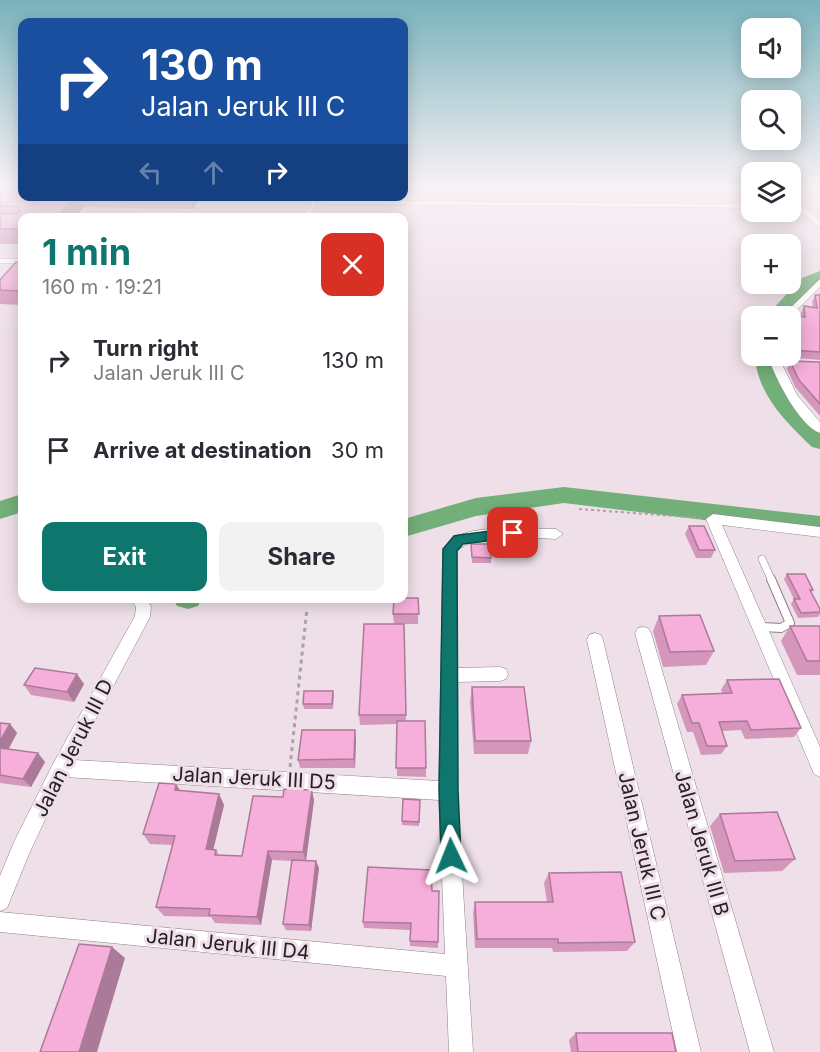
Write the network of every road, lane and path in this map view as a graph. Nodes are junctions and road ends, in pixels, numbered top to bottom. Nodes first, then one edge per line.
1 (0, 261) edge
2 (18, 261) edge
3 (820, 282) edge
4 (796, 306) edge
5 (780, 366) edge
6 (820, 429) edge
7 (579, 509) dead end
8 (712, 519) junction
9 (820, 532) edge
10 (556, 534) dead end
11 (762, 559) dead end
12 (143, 603) edge
13 (307, 608) dead end
14 (758, 627) junction
15 (643, 633) dead end
16 (595, 640) dead end
17 (500, 674) dead end
18 (451, 675) junction
19 (60, 768) junction
20 (820, 768) edge
21 (289, 780) junction
22 (448, 790) junction
23 (0, 901) edge
24 (0, 922) edge
25 (456, 966) junction
26 (461, 1052) edge
27 (689, 1052) edge
28 (762, 1052) edge

1 - 2 lane
3 - 4 street
5 - 6 street
7 - 8 path
8 - 9 street
8 - 14 street
10 - 18 street
11 - 14 lane
12 - 19 street, Jalan Jeruk III D
13 - 21 path
14 - 20 street
15 - 28 street, Jalan Jeruk III B
16 - 27 street, Jalan Jeruk III C
17 - 18 street
18 - 22 street
19 - 21 street, Jalan Jeruk III D5
19 - 23 street, Jalan Jeruk III D
21 - 22 street, Jalan Jeruk III D5
22 - 25 street
24 - 25 street, Jalan Jeruk III D4
25 - 26 street

